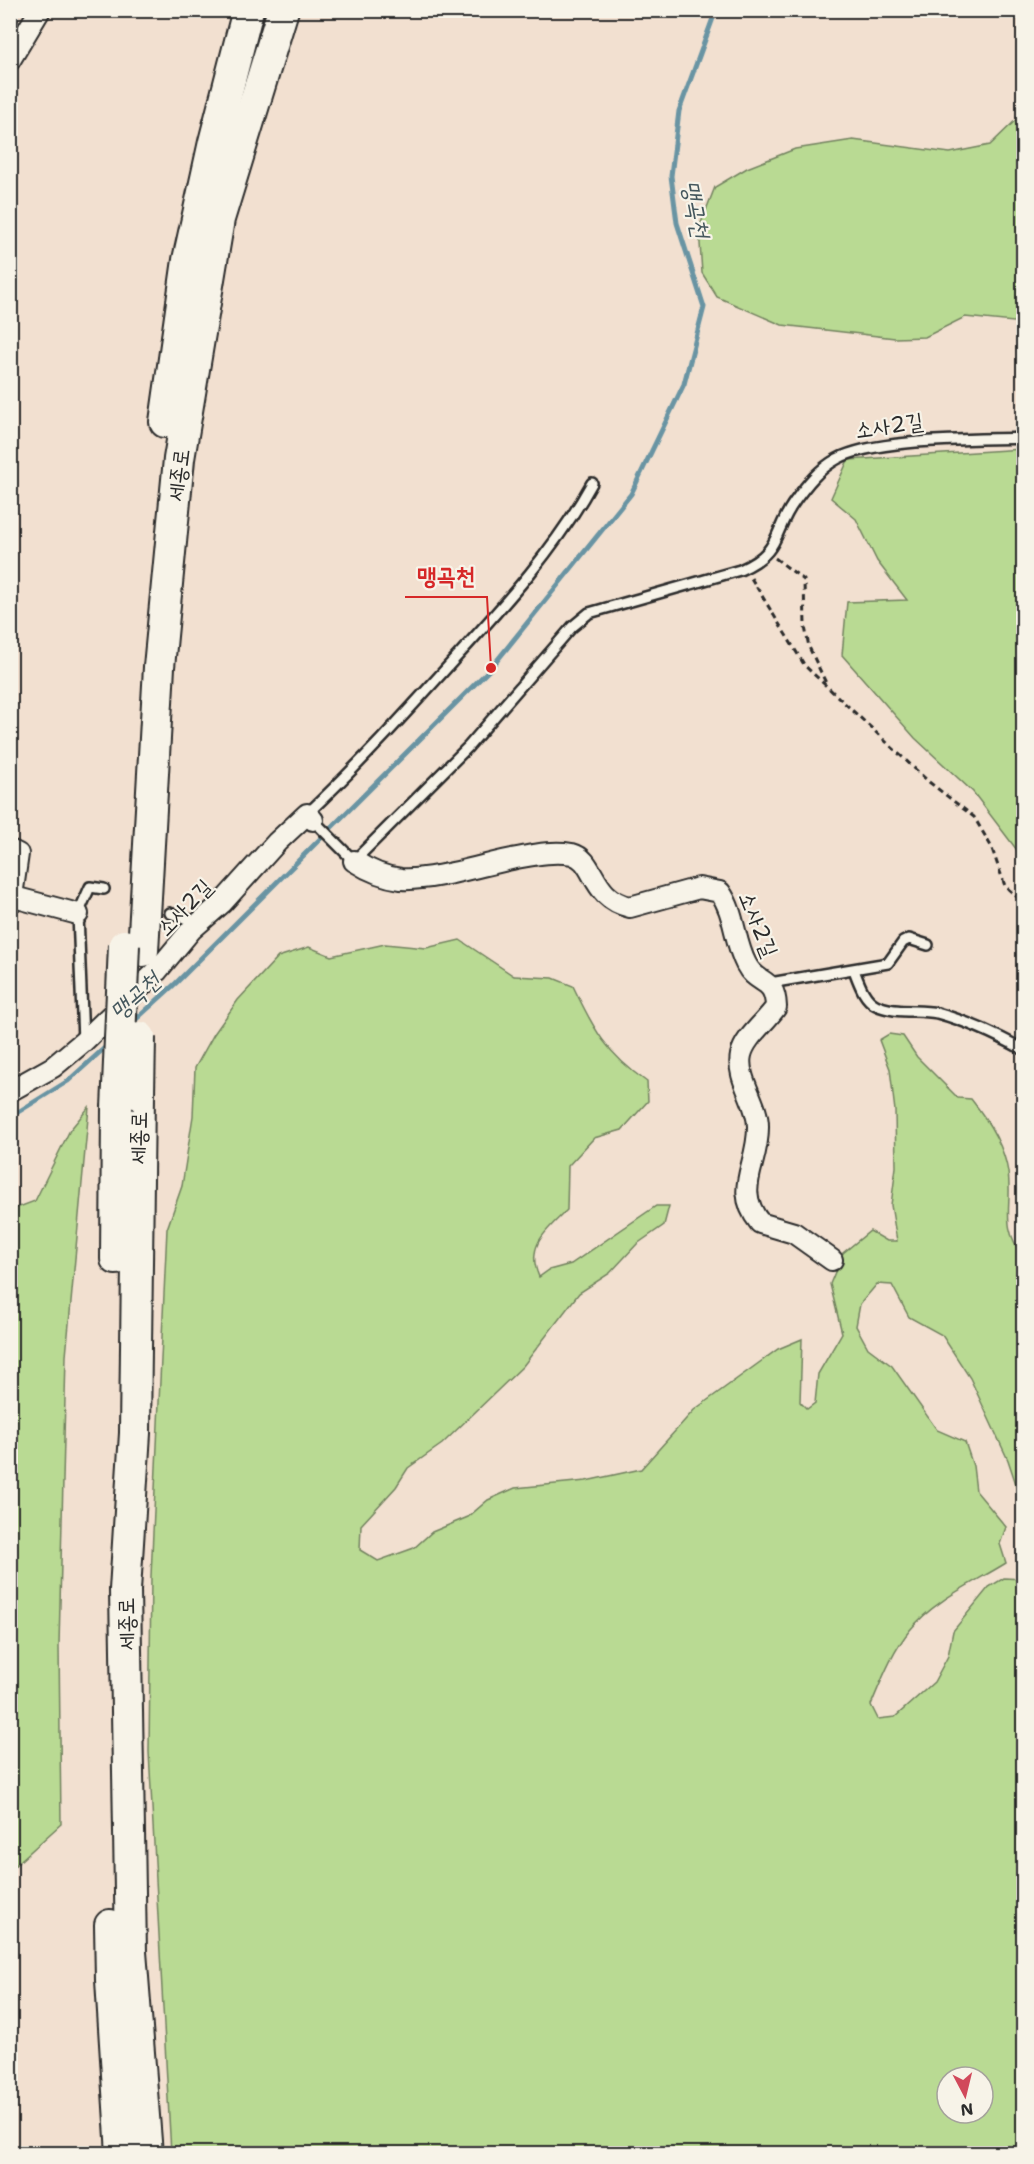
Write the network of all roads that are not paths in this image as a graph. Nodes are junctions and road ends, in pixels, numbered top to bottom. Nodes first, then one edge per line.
1 (40, 10) edge
2 (248, 10) edge
3 (283, 10) edge
4 (10, 60) edge
5 (1023, 438) edge
6 (592, 483) dead end
7 (310, 817) junction
8 (10, 850) edge
9 (352, 859) junction
10 (104, 889) dead end
11 (11, 896) edge
12 (170, 913) dead end
13 (78, 914) junction
14 (199, 923) junction
15 (928, 945) dead end
16 (133, 948) junction
17 (854, 970) junction
18 (770, 983) junction
19 (82, 1042) junction
20 (1023, 1050) edge
21 (10, 1090) edge
22 (128, 1101) junction
23 (832, 1260) dead end
24 (122, 2154) edge
25 (147, 2154) edge

1 - 4 street
2 - 16 main road, 세종로
3 - 16 main road, 세종로
5 - 9 lane, 소사2길
6 - 7 lane
7 - 9 lane, 소사2길
7 - 14 street, 소사2길
8 - 11 street
9 - 18 street, 소사2길
10 - 13 lane
11 - 13 street
12 - 14 lane
13 - 19 lane
14 - 19 street, 소사2길
15 - 17 lane
16 - 22 main road, bridge
17 - 18 lane
17 - 20 lane
18 - 23 street, 소사2길
19 - 21 street, 소사2길
22 - 24 main road, 세종로
22 - 25 main road, 세종로

